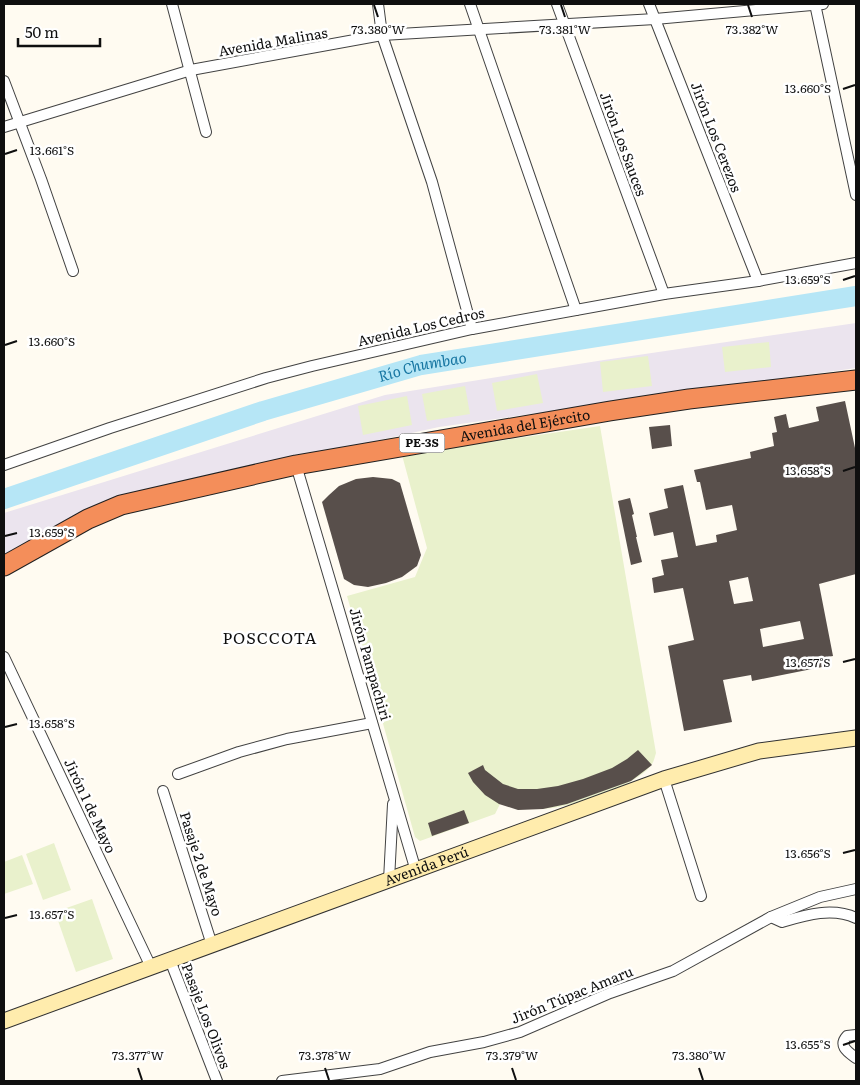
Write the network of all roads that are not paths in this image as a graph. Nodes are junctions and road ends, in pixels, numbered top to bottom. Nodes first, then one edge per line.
1 (172, 4) edge
2 (378, 4) edge
3 (470, 4) edge
4 (557, 4) edge
5 (649, 4) edge
6 (818, 4) edge
7 (655, 19) junction
8 (564, 25) junction
9 (477, 30) junction
10 (382, 35) junction
11 (191, 70) junction
12 (4, 81) edge
13 (20, 122) junction
14 (4, 127) edge
15 (206, 132) dead end
16 (856, 195) edge
17 (856, 263) edge
18 (73, 271) dead end
19 (758, 281) junction
20 (664, 294) junction
21 (576, 310) junction
22 (472, 329) junction
23 (856, 380) edge
24 (4, 465) edge
25 (296, 465) junction
26 (4, 566) edge
27 (4, 657) edge
28 (372, 723) junction
29 (856, 738) edge
30 (178, 774) dead end
31 (664, 779) junction
32 (163, 791) dead end
33 (394, 795) junction
34 (416, 871) junction
35 (389, 880) junction
36 (856, 889) edge
37 (701, 896) dead end
38 (771, 917) junction
39 (856, 918) edge
40 (212, 945) junction
41 (170, 960) junction
42 (151, 967) junction
43 (4, 1021) edge
44 (856, 1035) edge
45 (856, 1058) edge
46 (217, 1081) edge
47 (282, 1081) edge

1 - 11 street
2 - 10 street
3 - 9 street
4 - 8 street, Jirón Los Sauces
5 - 7 street, Jirón Los Cerezos
6 - 7 street, Avenida Malinas
6 - 16 street
7 - 8 street, Avenida Malinas
7 - 19 street, Jirón Los Cerezos
8 - 9 street, Avenida Malinas
8 - 20 street, Jirón Los Sauces
9 - 10 street, Avenida Malinas
9 - 21 street
10 - 11 street, Avenida Malinas
10 - 22 street
11 - 13 street, Avenida Malinas
11 - 15 street
12 - 13 street
13 - 14 street, Avenida Malinas
13 - 18 street
17 - 19 street, Avenida Los Cedros
19 - 20 street, Avenida Los Cedros
20 - 21 street, Avenida Los Cedros
21 - 22 street, Avenida Los Cedros
22 - 24 street, Avenida Los Cedros
23 - 25 highway, Avenida del Ejército / PE-3S
25 - 26 highway, Avenida del Ejército / PE-3S
25 - 28 street, Jirón Pampachiri
27 - 42 street, Jirón 1 de Mayo
28 - 30 street
28 - 33 street, Jirón Pampachiri
29 - 31 street, Avenida Perú
31 - 34 street, Avenida Perú
31 - 37 street
32 - 40 street, Pasaje 2 de Mayo
33 - 34 street, Jirón Pampachiri
33 - 35 street
34 - 35 street, Avenida Perú
35 - 40 street, Avenida Perú
36 - 38 street, Jirón Túpac Amaru
38 - 39 street
38 - 47 street, Jirón Túpac Amaru
40 - 41 street, Avenida Perú
41 - 42 street, Avenida Perú
41 - 46 street, Pasaje Los Olivos
42 - 43 street, Avenida Perú
44 - 45 street

